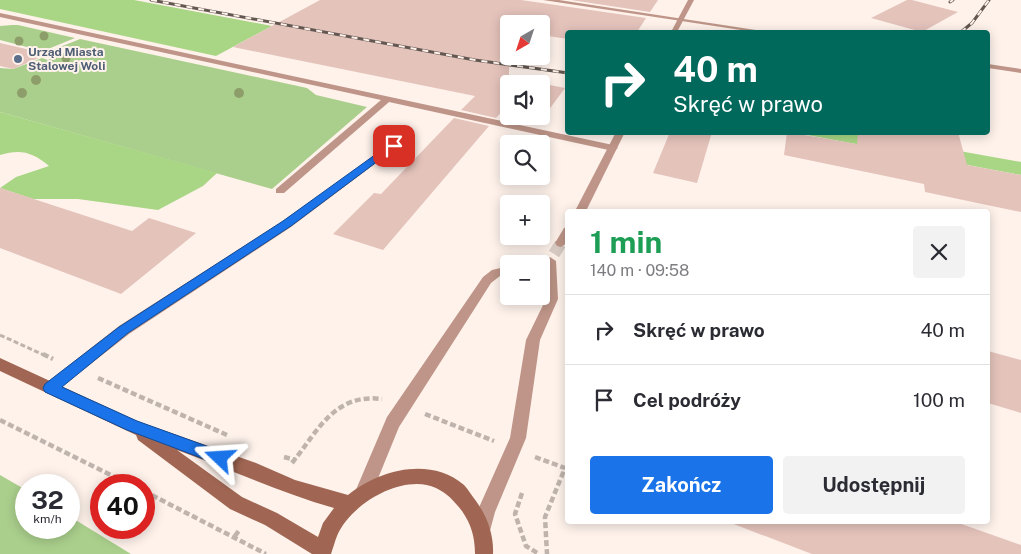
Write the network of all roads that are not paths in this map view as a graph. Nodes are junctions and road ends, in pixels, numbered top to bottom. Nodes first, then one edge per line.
1 (546, 0) edge
2 (691, 0) edge
3 (0, 15) edge
4 (14, 18) junction
5 (0, 20) edge
6 (681, 20) junction
7 (675, 30) edge
8 (751, 30) edge
9 (990, 66) edge
10 (1021, 71) edge
11 (388, 98) junction
12 (620, 135) edge
13 (394, 146) dead end
14 (613, 148) junction
15 (280, 191) dead end
16 (581, 209) edge
17 (565, 237) edge
18 (561, 243) tunnel mouth
19 (500, 273) edge
20 (550, 280) edge
21 (550, 303) edge
22 (549, 305) edge
23 (0, 364) edge
24 (50, 388) junction
25 (132, 426) junction
26 (364, 492) junction
27 (349, 504) junction
28 (482, 534) junction
29 (323, 552) edge
30 (484, 554) edge

1 - 6 street
2 - 6 street
3 - 4 street
4 - 5 street
4 - 11 street
6 - 7 street
6 - 8 street
9 - 10 street
11 - 14 street
11 - 15 street
12 - 14 street
13 - 24 street
14 - 16 street
17 - 18 street
19 - 26 street
20 - 21 street
22 - 28 street
23 - 24 street
24 - 25 street
25 - 27 street
25 - 29 street
26 - 27 street
26 - 28 street
27 - 29 street
28 - 30 street

